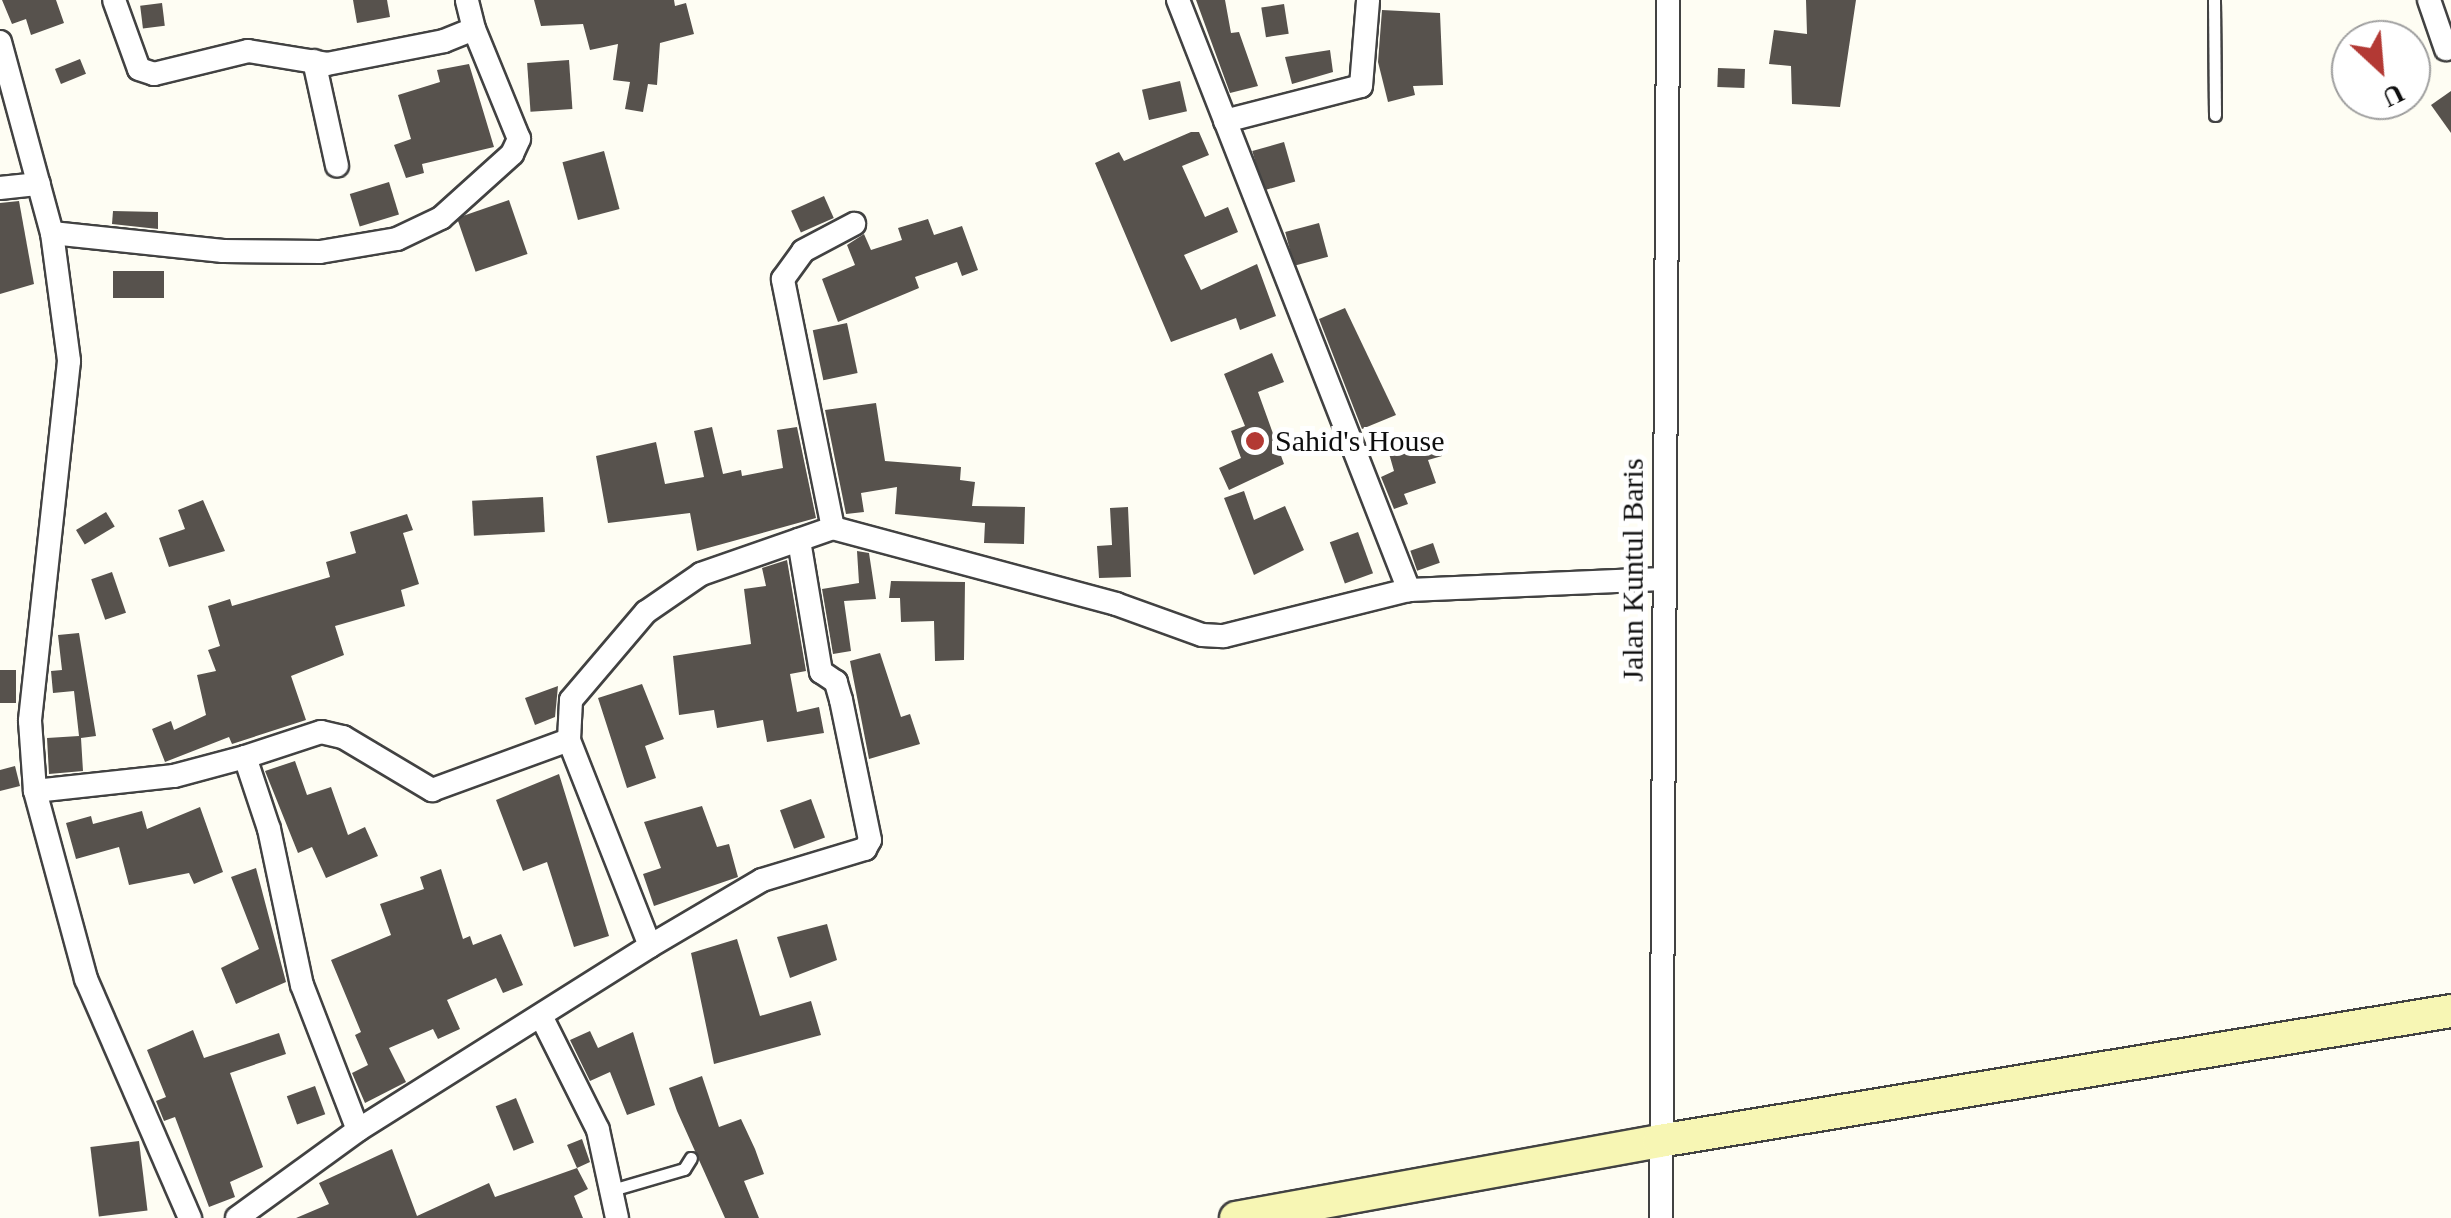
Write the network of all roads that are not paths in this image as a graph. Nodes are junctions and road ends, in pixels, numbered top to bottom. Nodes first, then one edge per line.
1 (114, 0) edge
2 (468, 0) edge
3 (1178, 0) edge
4 (1368, 0) edge
5 (1668, 0) edge
6 (2214, 0) edge
7 (2429, 0) edge
8 (474, 29) junction
9 (0, 42) edge
10 (2446, 49) dead end
11 (314, 61) junction
12 (2215, 116) dead end
13 (1225, 121) junction
14 (337, 166) dead end
15 (40, 184) junction
16 (0, 188) edge
17 (854, 224) dead end
18 (52, 233) junction
19 (834, 528) junction
20 (798, 540) junction
21 (1663, 579) junction
22 (1409, 590) junction
23 (569, 740) junction
24 (246, 757) junction
25 (35, 791) junction
26 (650, 946) junction
27 (2451, 1011) edge
28 (542, 1018) junction
29 (358, 1130) junction
30 (1659, 1140) junction
31 (691, 1158) dead end
32 (612, 1190) junction
33 (190, 1218) edge
34 (237, 1218) edge
35 (617, 1218) edge
36 (1236, 1218) edge
37 (1661, 1218) edge

1 - 11 street
2 - 8 street
3 - 13 street
4 - 13 street
5 - 21 street, Jalan Kuntul Baris
6 - 12 lane
7 - 10 street
8 - 11 street
8 - 18 street
9 - 15 street
11 - 14 street
13 - 22 street
15 - 16 street
15 - 18 street
17 - 19 street
18 - 25 street
19 - 20 street
19 - 22 street
20 - 23 street
20 - 26 street
21 - 22 street
21 - 30 street, Jalan Kuntul Baris
23 - 24 street
23 - 26 street
24 - 25 street
24 - 29 street
25 - 33 street
26 - 28 street
27 - 30 street
28 - 29 street
28 - 32 street
29 - 34 street
30 - 36 street
30 - 37 street, Jalan Kuntul Baris
31 - 32 lane
32 - 35 street

